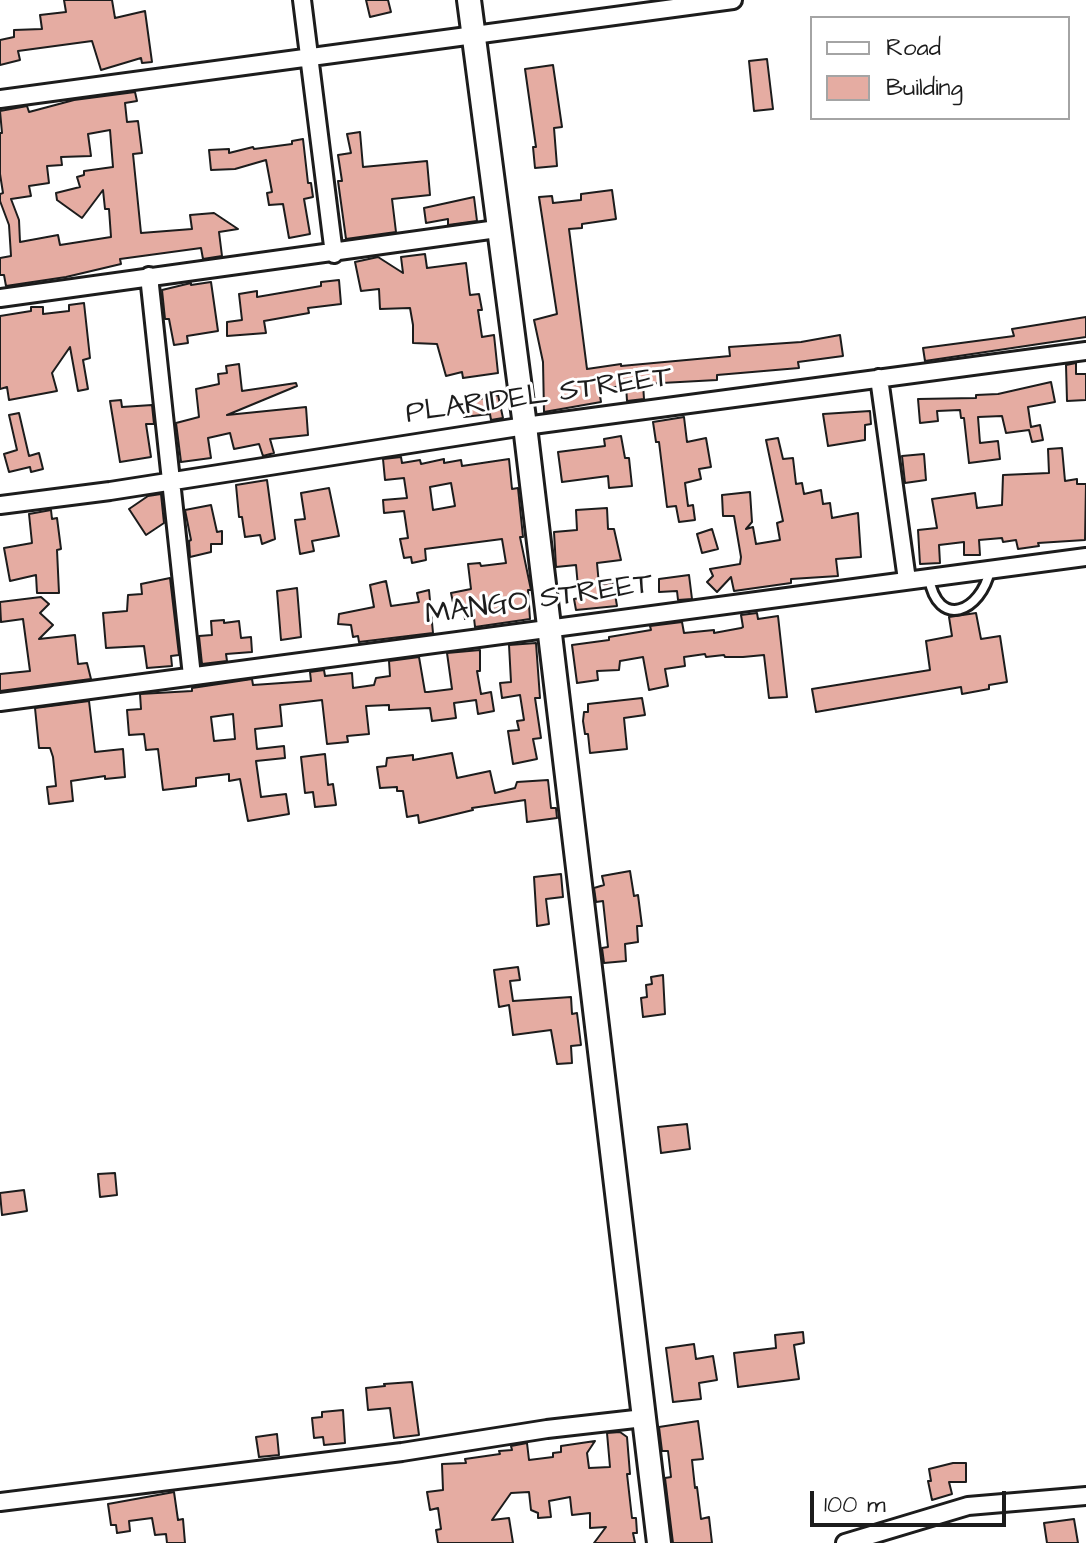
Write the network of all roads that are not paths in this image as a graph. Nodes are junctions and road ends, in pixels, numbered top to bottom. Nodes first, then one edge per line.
1 (302, 0) edge
2 (469, 0) edge
3 (733, 0) edge
4 (638, 7) edge
5 (474, 34) junction
6 (309, 58) junction
7 (0, 99) edge
8 (497, 229) junction
9 (334, 254) junction
10 (149, 276) junction
11 (0, 298) edge
12 (1086, 351) edge
13 (879, 378) junction
14 (525, 426) junction
15 (170, 480) junction
16 (0, 505) edge
17 (1086, 557) edge
18 (990, 570) junction
19 (929, 577) junction
20 (907, 580) junction
21 (549, 629) junction
22 (192, 676) junction
23 (0, 702) edge
24 (644, 1418) junction
25 (1086, 1496) edge
26 (0, 1502) edge
27 (659, 1543) edge
28 (845, 1543) edge

1 - 6 street
2 - 5 main road
3 - 4 street
4 - 5 street
5 - 6 street
5 - 8 main road
6 - 7 street
6 - 9 street
8 - 9 street
8 - 14 main road
9 - 10 street
10 - 11 street
10 - 15 street
12 - 13 street, PLARIDEL STREET
13 - 14 street, PLARIDEL STREET
13 - 20 street
14 - 15 street, PLARIDEL STREET
14 - 21 main road
15 - 16 street, PLARIDEL STREET
15 - 22 street
17 - 18 street, MANGO STREET
18 - 19 street, MANGO STREET
18 - 19 lane
19 - 20 street, MANGO STREET
20 - 21 street, MANGO STREET
21 - 22 street, MANGO STREET
21 - 24 main road
22 - 23 street, MANGO STREET
24 - 26 street
24 - 27 main road
25 - 28 street

